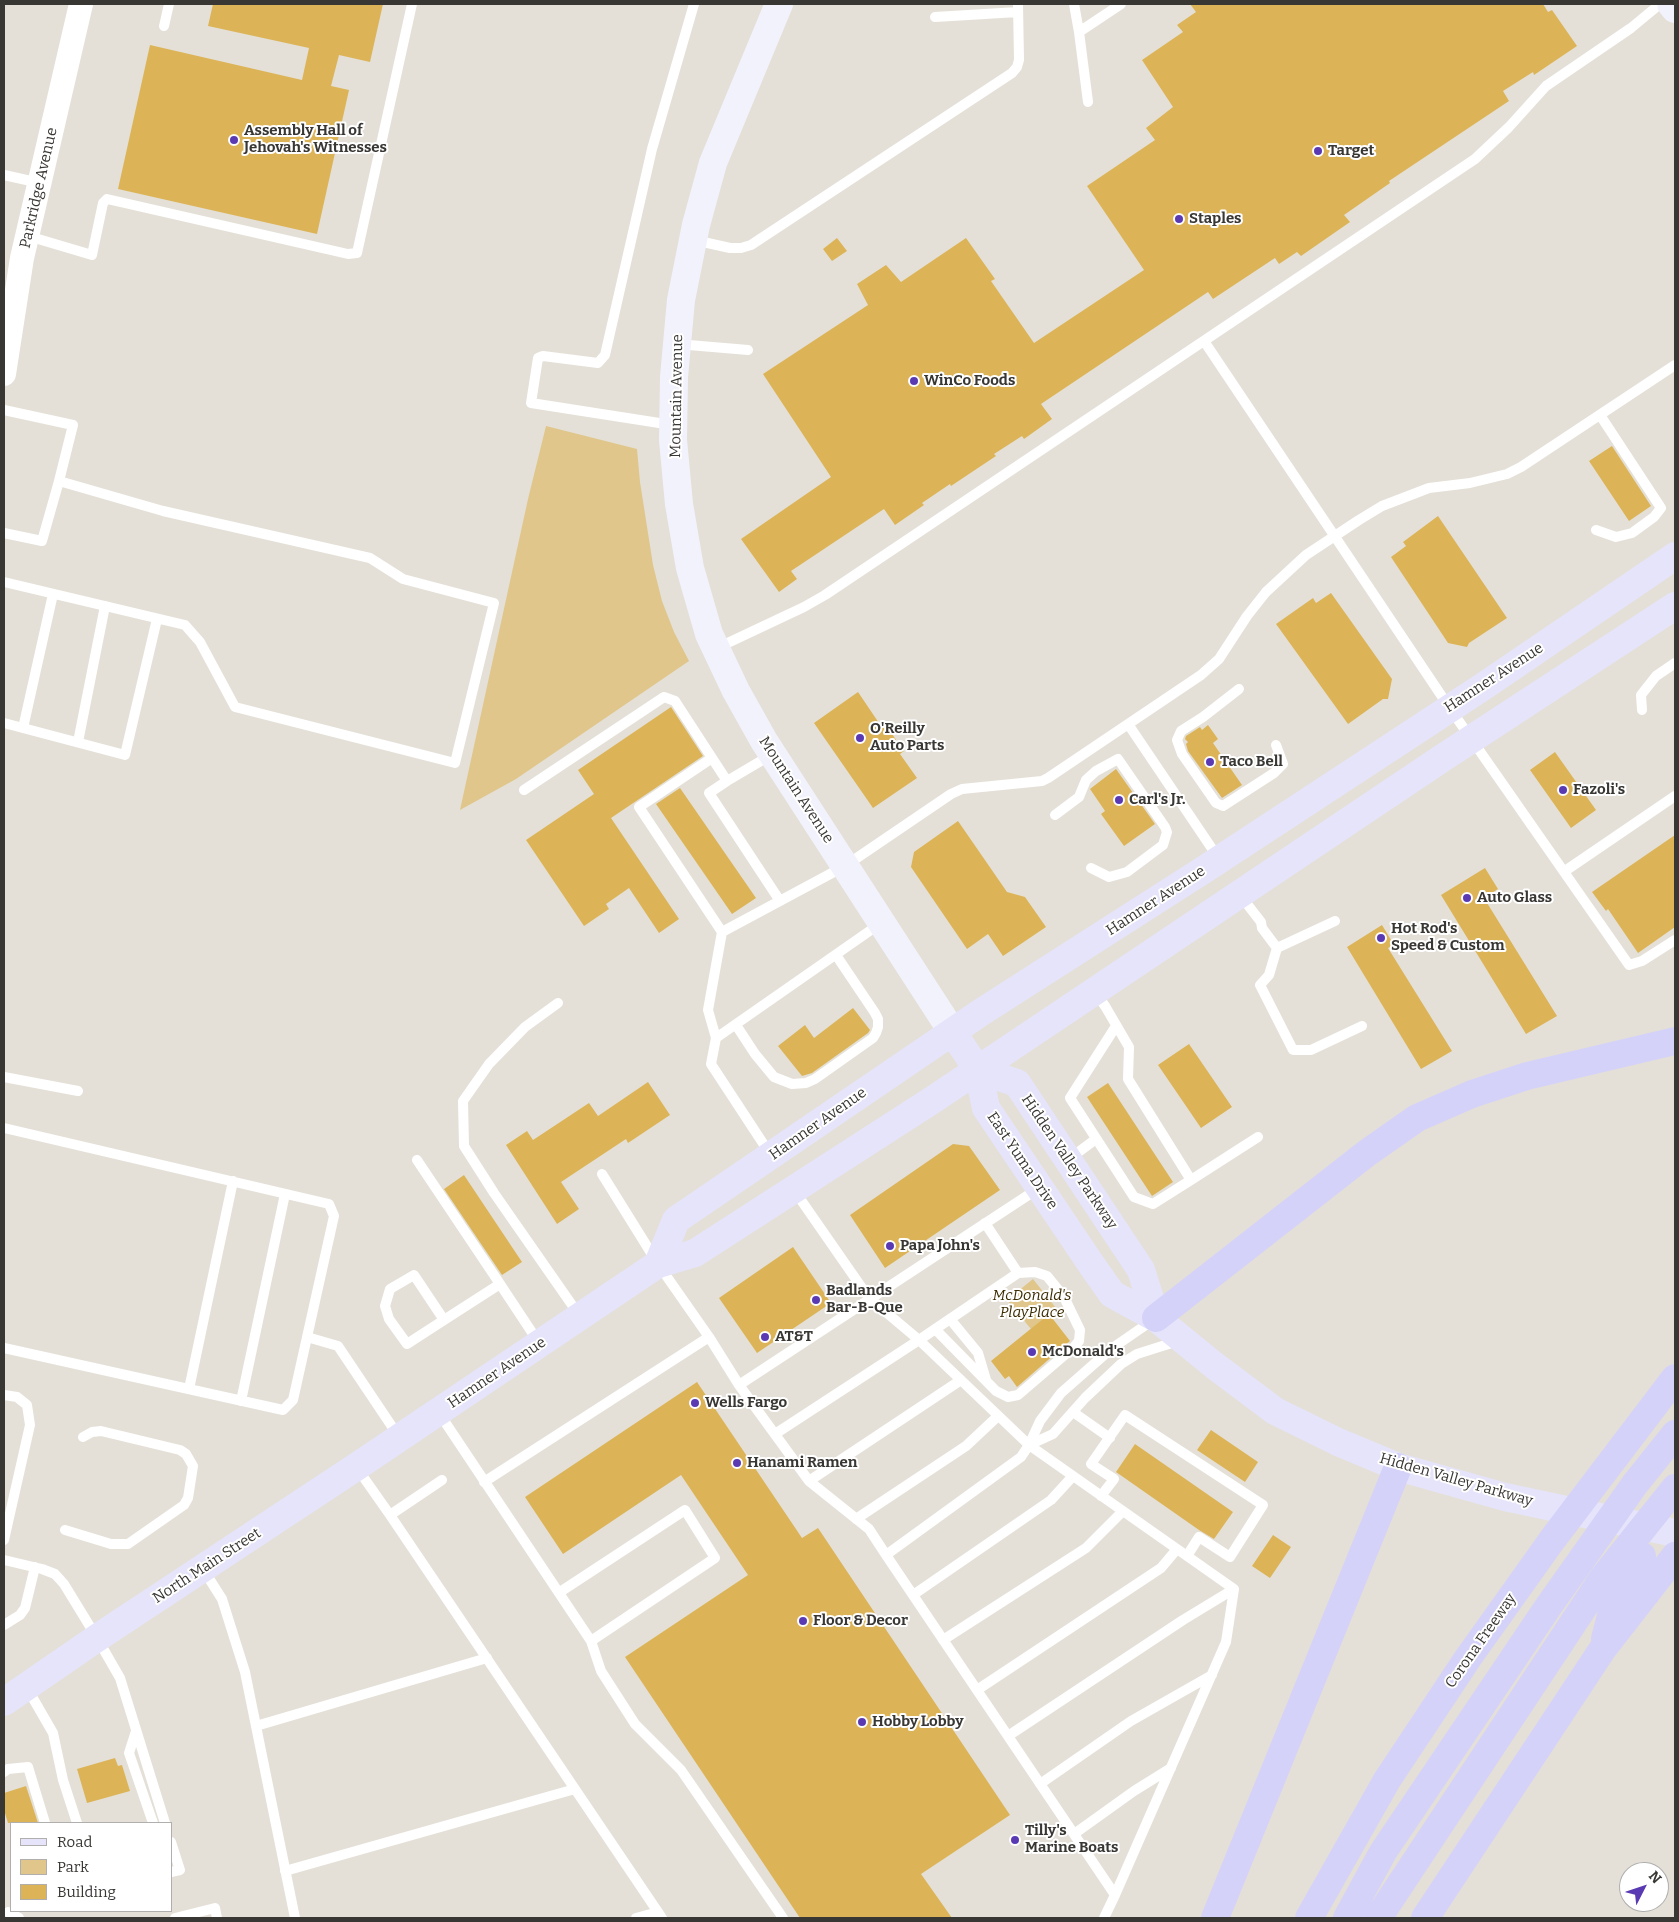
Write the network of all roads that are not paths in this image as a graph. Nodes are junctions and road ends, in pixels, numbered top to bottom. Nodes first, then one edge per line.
1 (81, 4) edge
2 (169, 4) edge
3 (412, 4) edge
4 (694, 4) edge
5 (779, 4) edge
6 (1074, 4) edge
7 (1121, 4) edge
8 (1660, 4) edge
9 (1671, 4) edge
10 (1018, 8) edge
11 (1675, 9) edge
12 (935, 17) dead end
13 (164, 26) dead end
14 (1079, 32) junction
15 (1088, 102) dead end
16 (4, 175) edge
17 (40, 183) junction
18 (28, 236) junction
19 (693, 240) junction
20 (1204, 341) junction
21 (677, 344) junction
22 (748, 350) dead end
23 (1675, 365) edge
24 (4, 374) edge
25 (4, 410) edge
26 (1600, 415) junction
27 (674, 425) junction
28 (59, 481) junction
29 (1596, 530) dead end
30 (4, 533) edge
31 (1334, 536) junction
32 (1675, 556) edge
33 (4, 582) edge
34 (53, 594) junction
35 (105, 606) junction
36 (1675, 606) edge
37 (157, 618) junction
38 (716, 649) junction
39 (1675, 663) edge
40 (1239, 689) dead end
41 (1449, 707) junction
42 (1642, 710) dead end
43 (4, 723) edge
44 (1128, 724) junction
45 (23, 728) junction
46 (1472, 739) junction
47 (78, 742) junction
48 (1276, 745) dead end
49 (772, 754) junction
50 (712, 758) junction
51 (727, 781) junction
52 (524, 790) dead end
53 (1675, 796) edge
54 (1056, 815) dead end
55 (1219, 860) junction
56 (845, 866) junction
57 (1091, 868) dead end
58 (1565, 871) junction
59 (1240, 894) junction
60 (780, 901) junction
61 (1335, 921) dead end
62 (882, 922) junction
63 (722, 932) junction
64 (1675, 940) edge
65 (1277, 948) junction
66 (836, 955) junction
67 (1094, 991) junction
68 (558, 1003) dead end
69 (736, 1025) junction
70 (1116, 1026) junction
71 (1362, 1026) dead end
72 (953, 1033) junction
73 (716, 1038) junction
74 (1675, 1041) edge
75 (978, 1070) junction
76 (4, 1077) edge
77 (78, 1091) dead end
78 (4, 1128) edge
79 (1258, 1137) dead end
80 (1096, 1139) junction
81 (771, 1156) junction
82 (417, 1160) dead end
83 (1068, 1160) junction
84 (602, 1174) dead end
85 (1191, 1180) junction
86 (233, 1181) junction
87 (1040, 1188) junction
88 (793, 1190) junction
89 (285, 1194) junction
90 (1062, 1221) joint
91 (985, 1223) junction
92 (658, 1264) junction
93 (1018, 1273) junction
94 (500, 1284) junction
95 (869, 1298) junction
96 (580, 1316) junction
97 (1156, 1318) junction
98 (950, 1319) junction
99 (444, 1320) junction
100 (936, 1329) junction
101 (307, 1337) junction
102 (709, 1337) junction
103 (919, 1340) junction
104 (1183, 1340) junction
105 (539, 1344) junction
106 (4, 1348) edge
107 (1675, 1378) edge
108 (961, 1380) junction
109 (987, 1380) junction
110 (739, 1385) junction
111 (189, 1390) junction
112 (4, 1395) edge
113 (241, 1401) junction
114 (438, 1412) junction
115 (1073, 1412) junction
116 (998, 1416) junction
117 (405, 1434) junction
118 (775, 1434) junction
119 (1675, 1434) edge
120 (83, 1437) dead end
121 (1110, 1438) junction
122 (1029, 1446) junction
123 (356, 1467) junction
124 (1398, 1467) junction
125 (1073, 1476) junction
126 (442, 1480) dead end
127 (809, 1481) junction
128 (484, 1482) junction
129 (1675, 1488) edge
130 (1101, 1496) junction
131 (1123, 1511) junction
132 (1675, 1512) edge
133 (390, 1515) junction
134 (856, 1519) junction
135 (65, 1530) dead end
136 (1675, 1533) edge
137 (4, 1540) edge
138 (1177, 1550) junction
139 (886, 1555) junction
140 (1187, 1556) junction
141 (1675, 1556) edge
142 (4, 1560) edge
143 (34, 1567) junction
144 (203, 1568) junction
145 (1234, 1589) junction
146 (560, 1592) junction
147 (913, 1595) junction
148 (4, 1625) edge
149 (97, 1638) junction
150 (943, 1640) junction
151 (591, 1641) junction
152 (1602, 1650) junction
153 (487, 1658) junction
154 (1212, 1675) junction
155 (27, 1687) junction
156 (977, 1690) junction
157 (4, 1702) edge
158 (256, 1726) junction
159 (136, 1731) junction
160 (1008, 1736) junction
161 (1171, 1768) junction
162 (4, 1772) edge
163 (1040, 1784) junction
164 (575, 1789) junction
165 (45, 1822) edge
166 (77, 1822) edge
167 (153, 1822) edge
168 (165, 1822) edge
169 (1074, 1834) junction
170 (172, 1845) edge
171 (285, 1871) junction
172 (172, 1872) edge
173 (1115, 1895) junction
174 (7, 1911) edge
175 (660, 1915) edge
176 (19, 1918) edge
177 (175, 1918) edge
178 (217, 1918) edge
179 (295, 1918) edge
180 (636, 1918) edge
181 (783, 1918) edge
182 (1104, 1918) edge
183 (1215, 1918) edge
184 (1309, 1918) edge
185 (1347, 1918) edge
186 (1378, 1918) edge
187 (1425, 1918) edge

1 - 17 street, Parkridge Avenue
2 - 13 lane
3 - 18 lane
4 - 27 lane
5 - 19 main road, Mountain Avenue
6 - 14 lane
7 - 14 lane
8 - 20 lane
9 - 11 main road
10 - 12 lane
10 - 19 lane
14 - 15 lane
16 - 17 lane
17 - 18 street, Parkridge Avenue
18 - 24 street, Parkridge Avenue
19 - 21 main road, Mountain Avenue
20 - 31 lane
20 - 38 lane
21 - 22 lane
21 - 27 main road, Mountain Avenue
23 - 26 lane
25 - 28 lane
26 - 29 lane
26 - 31 lane
27 - 38 main road, Mountain Avenue
28 - 30 lane
28 - 37 lane
31 - 41 lane
31 - 44 lane
32 - 41 main road, Hamner Avenue
33 - 34 lane
34 - 35 lane
34 - 45 lane
35 - 37 lane
35 - 47 lane
36 - 46 main road, Hamner Avenue
37 - 47 lane
38 - 49 main road, Mountain Avenue
39 - 42 lane
40 - 48 lane
41 - 46 lane
41 - 55 main road, Hamner Avenue
43 - 45 lane
44 - 55 lane
44 - 56 lane
45 - 47 lane
46 - 58 lane
46 - 59 main road, Hamner Avenue
49 - 51 lane
49 - 56 main road, Mountain Avenue
50 - 51 lane
50 - 52 lane
50 - 63 lane
51 - 60 lane
53 - 58 lane
54 - 57 lane
55 - 72 main road, Hamner Avenue
56 - 60 lane
56 - 62 main road, Mountain Avenue
58 - 64 lane
59 - 65 lane
59 - 67 main road, Hamner Avenue
60 - 63 lane
61 - 65 lane
62 - 66 lane
62 - 72 main road, Mountain Avenue
63 - 73 lane
65 - 71 lane
66 - 69 lane
66 - 69 lane
67 - 70 lane
67 - 75 main road, Hamner Avenue
68 - 96 lane
69 - 73 lane
70 - 80 lane
70 - 85 lane
72 - 75 main road
72 - 81 main road, Hamner Avenue
73 - 81 lane
74 - 97 highway
75 - 83 main road, Hidden Valley Parkway
75 - 87 main road, East Yuma Drive
75 - 88 main road, Hamner Avenue
76 - 77 lane
78 - 86 lane
79 - 85 lane
80 - 83 lane
80 - 85 lane
81 - 92 main road, Hamner Avenue
82 - 94 lane
83 - 97 main road, Hidden Valley Parkway
84 - 92 lane
86 - 89 lane
86 - 111 lane
87 - 90 main road, East Yuma Drive
87 - 91 lane
88 - 92 main road, Hamner Avenue
88 - 95 lane
89 - 101 lane
89 - 113 lane
90 - 97 main road, Hidden Valley Parkway
91 - 93 lane
91 - 95 lane
92 - 96 main road, Hamner Avenue
92 - 102 lane
93 - 98 lane
93 - 109 lane
94 - 99 lane
94 - 105 lane
95 - 103 lane
95 - 110 lane
96 - 105 main road, Hamner Avenue
97 - 104 main road, Hidden Valley Parkway
97 - 122 lane
98 - 100 lane
98 - 109 lane
99 - 99 lane
100 - 103 lane
100 - 109 lane
101 - 113 lane
101 - 117 lane
102 - 110 lane
102 - 128 lane
103 - 108 lane
103 - 118 lane
104 - 115 lane
104 - 124 main road, Hidden Valley Parkway
105 - 114 main road, Hamner Avenue
106 - 111 lane
107 - 184 highway, Corona Freeway
108 - 116 lane
108 - 127 lane
110 - 118 lane
111 - 113 lane
112 - 137 lane
114 - 117 main road, Hamner Avenue
114 - 128 lane
115 - 121 lane
115 - 122 lane
116 - 122 lane
116 - 134 lane
117 - 123 main road, North Main Street
118 - 127 lane
119 - 185 highway
120 - 135 lane
121 - 130 lane
121 - 140 lane
122 - 125 lane
122 - 139 lane
123 - 133 lane
123 - 144 main road, North Main Street
124 - 136 main road, Hidden Valley Parkway
124 - 183 highway
125 - 130 lane
125 - 147 lane
126 - 133 lane
127 - 134 lane
128 - 146 lane
129 - 186 highway
130 - 131 lane
131 - 138 lane
131 - 150 lane
132 - 152 highway
133 - 153 lane
134 - 139 lane
138 - 140 lane
138 - 156 lane
139 - 147 lane
140 - 145 lane
141 - 152 highway
142 - 143 lane
143 - 148 lane
143 - 149 lane
144 - 149 main road, North Main Street
144 - 158 lane
145 - 154 lane
145 - 160 lane
146 - 151 lane
146 - 151 lane
147 - 150 lane
149 - 155 main road, North Main Street
149 - 159 lane
150 - 156 lane
151 - 181 lane
152 - 187 highway
153 - 158 lane
153 - 164 lane
154 - 161 lane
154 - 163 lane
155 - 157 main road, North Main Street
155 - 166 lane
156 - 160 lane
158 - 171 lane
159 - 167 lane
159 - 168 lane
160 - 163 lane
161 - 169 lane
161 - 173 lane
162 - 165 lane
163 - 169 lane
164 - 171 lane
164 - 175 lane
169 - 173 lane
170 - 172 lane
171 - 179 lane
173 - 182 lane
174 - 176 lane
175 - 180 lane
177 - 178 lane

